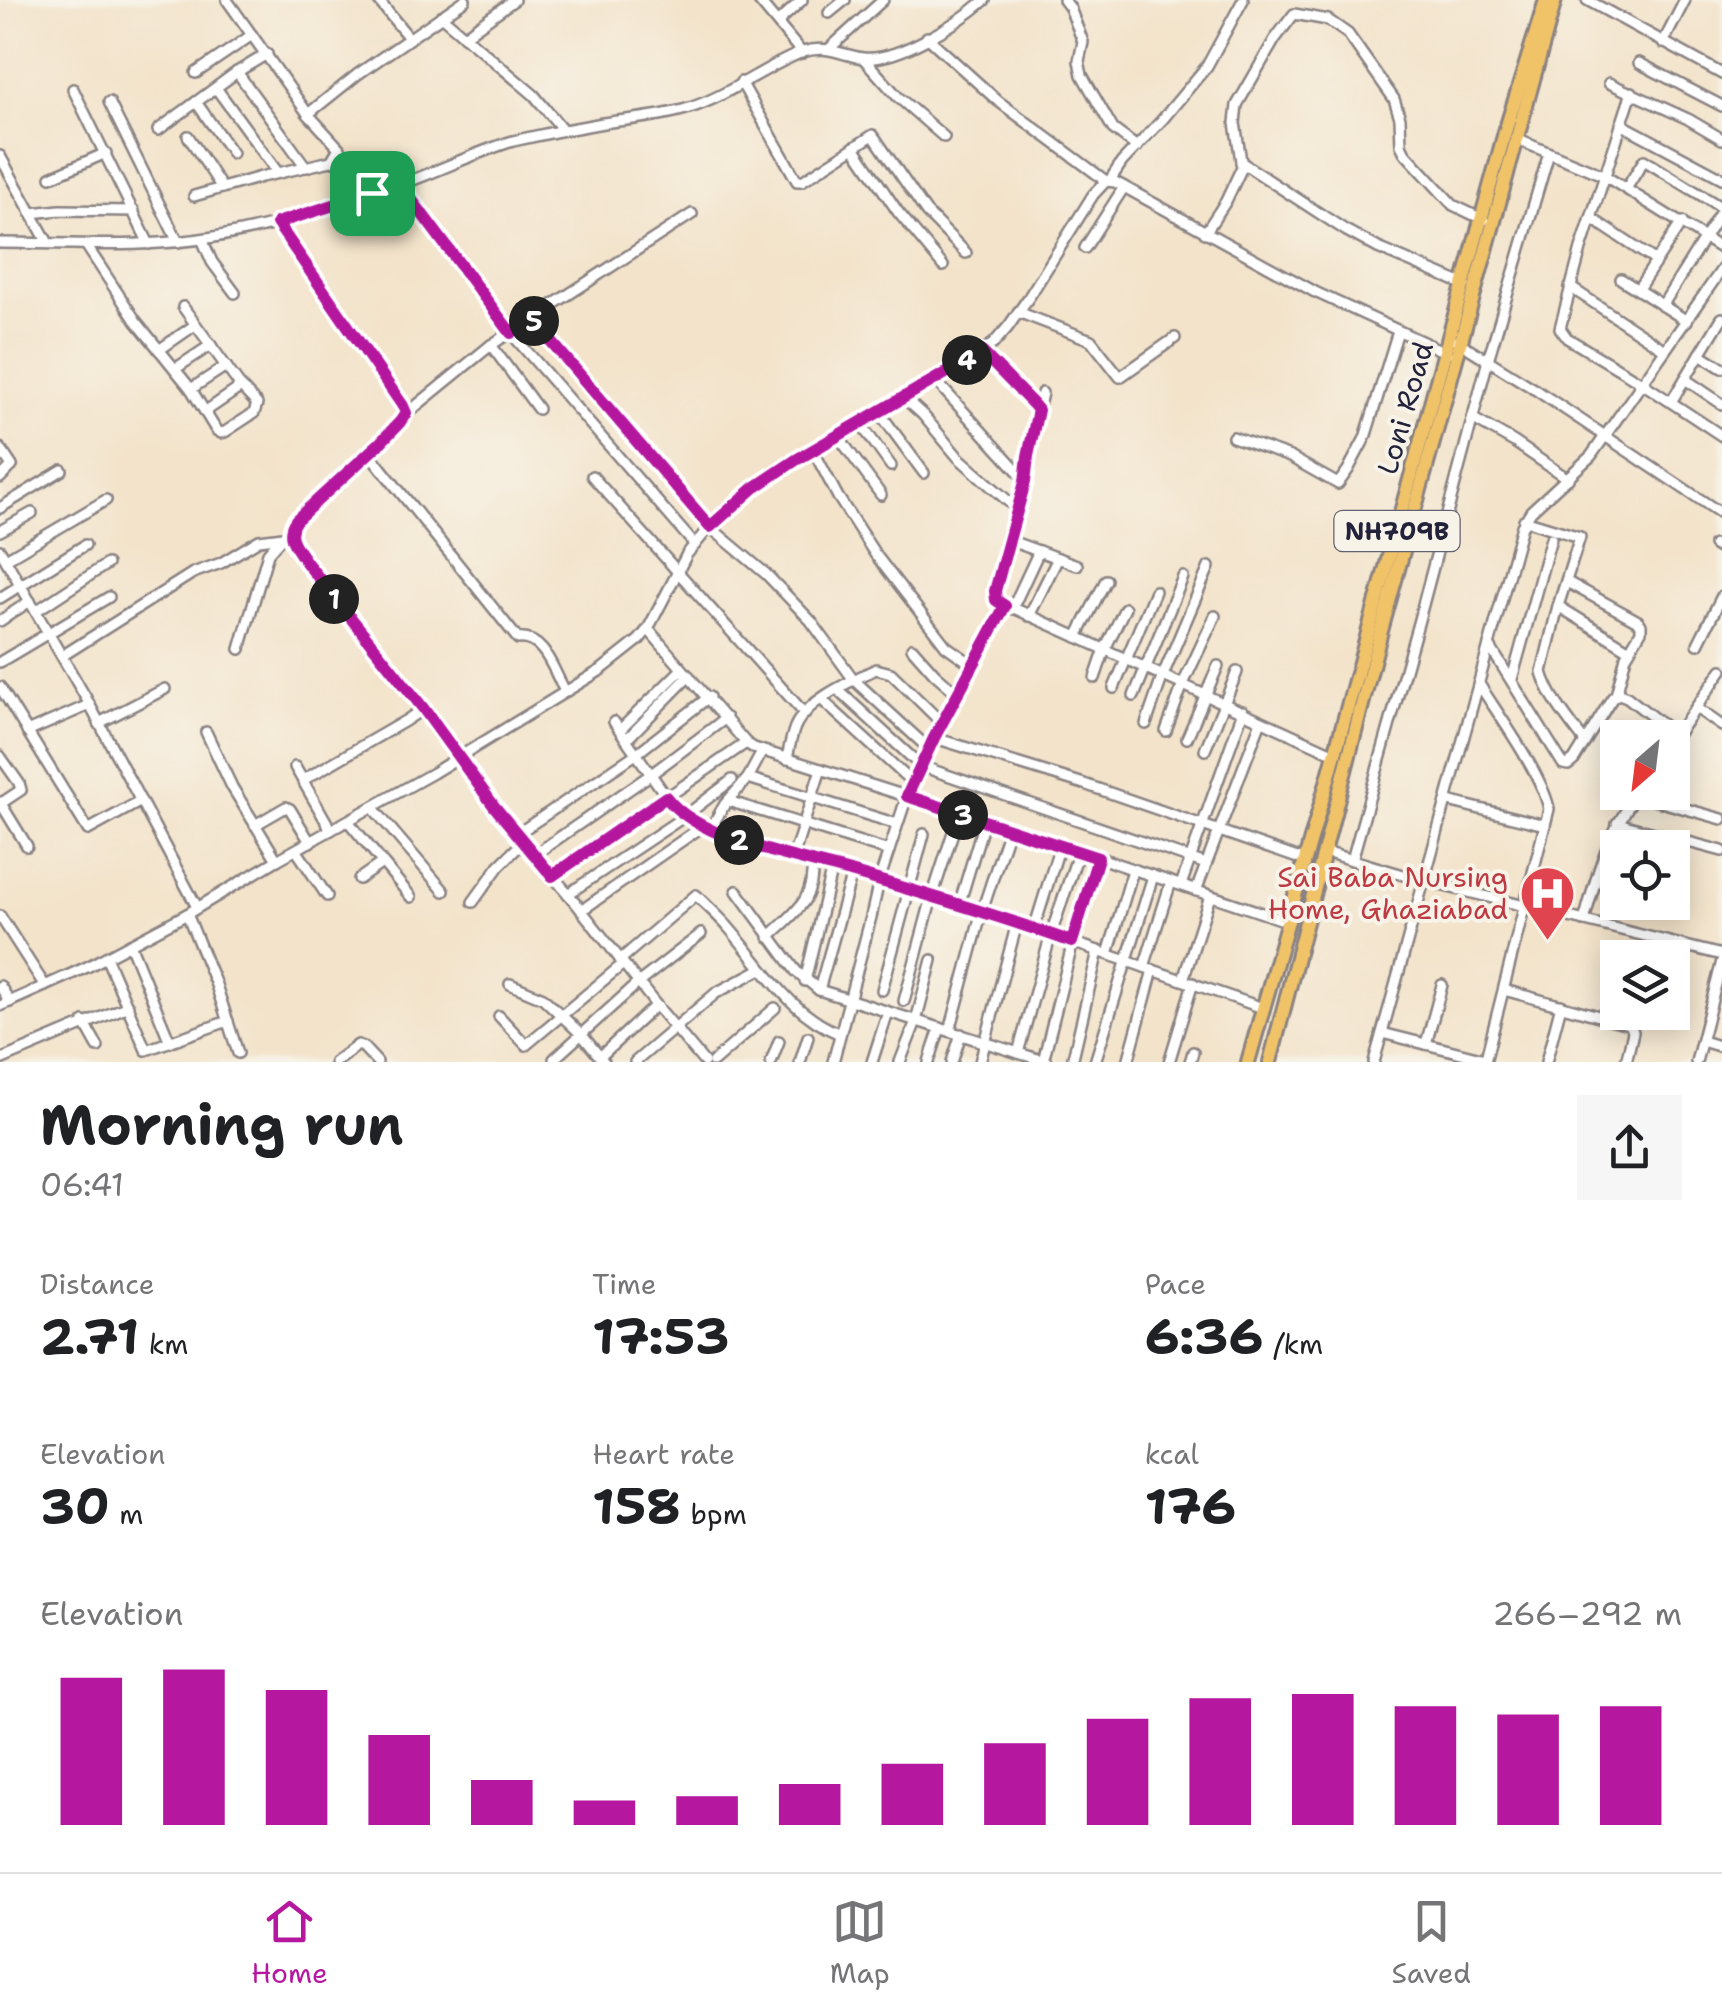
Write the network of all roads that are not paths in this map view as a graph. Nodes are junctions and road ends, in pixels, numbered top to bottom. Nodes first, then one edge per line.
1 (227, 0) edge
2 (378, 0) edge
3 (465, 0) edge
4 (514, 0) edge
5 (760, 0) edge
6 (802, 0) edge
7 (845, 0) edge
8 (883, 0) edge
9 (985, 0) edge
10 (1064, 0) edge
11 (1243, 0) edge
12 (1546, 0) edge
13 (1555, 0) edge
14 (1587, 0) edge
15 (1685, 0) edge
16 (829, 13) dead end
17 (441, 16) junction
18 (778, 22) junction
19 (252, 35) junction
20 (464, 36) junction
21 (927, 37) junction
22 (409, 38) junction
23 (1663, 43) junction
24 (829, 48) junction
25 (802, 53) junction
26 (267, 54) junction
27 (864, 58) junction
28 (1722, 61) edge
29 (1639, 63) dead end
30 (237, 72) junction
31 (196, 73) dead end
32 (1719, 73) edge
33 (741, 82) junction
34 (1609, 83) dead end
35 (216, 88) junction
36 (73, 89) dead end
37 (1632, 92) junction
38 (109, 102) dead end
39 (196, 102) junction
40 (1722, 106) edge
41 (308, 114) junction
42 (1621, 124) junction
43 (158, 130) dead end
44 (564, 130) junction
45 (188, 136) dead end
46 (944, 138) dead end
47 (1516, 139) junction
48 (1722, 139) edge
49 (854, 146) junction
50 (1136, 147) junction
51 (338, 148) junction
52 (1549, 152) junction
53 (106, 153) junction
54 (232, 154) dead end
55 (0, 156) edge
56 (1241, 162) junction
57 (306, 167) junction
58 (278, 172) junction
59 (1604, 176) junction
60 (51, 177) dead end
61 (1722, 178) edge
62 (1108, 181) junction
63 (400, 184) junction
64 (222, 188) junction
65 (1124, 188) junction
66 (1626, 189) junction
67 (372, 193) junction
68 (194, 196) dead end
69 (1722, 209) edge
70 (134, 211) junction
71 (31, 213) junction
72 (692, 214) dead end
73 (1591, 218) junction
74 (1488, 221) junction
75 (1682, 222) junction
76 (277, 223) junction
77 (1205, 233) junction
78 (1706, 238) junction
79 (202, 239) junction
80 (0, 242) edge
81 (178, 242) junction
82 (48, 243) junction
83 (149, 244) junction
84 (86, 245) junction
85 (1084, 248) dead end
86 (1722, 249) edge
87 (966, 253) dead end
88 (1656, 261) junction
89 (943, 266) dead end
90 (1722, 269) edge
91 (1621, 278) dead end
92 (1465, 286) junction
93 (1570, 287) junction
94 (1638, 289) junction
95 (236, 293) dead end
96 (1662, 306) junction
97 (183, 307) dead end
98 (1018, 312) junction
99 (1722, 318) edge
100 (532, 319) junction
101 (1687, 321) junction
102 (194, 325) junction
103 (1398, 330) junction
104 (511, 333) junction
105 (1175, 338) dead end
106 (1455, 340) junction
107 (211, 345) junction
108 (491, 345) junction
109 (159, 350) junction
110 (1665, 350) junction
111 (982, 352) junction
112 (1700, 354) junction
113 (1450, 356) junction
114 (1488, 360) junction
115 (226, 366) junction
116 (1722, 368) edge
117 (175, 369) junction
118 (1685, 379) junction
119 (935, 380) junction
120 (1642, 382) junction
121 (241, 388) junction
122 (191, 389) junction
123 (1042, 393) dead end
124 (904, 397) junction
125 (1671, 402) junction
126 (1722, 404) edge
127 (538, 409) dead end
128 (1038, 410) junction
129 (206, 411) junction
130 (878, 412) junction
131 (405, 415) junction
132 (1472, 418) junction
133 (860, 423) junction
134 (838, 436) junction
135 (1606, 436) junction
136 (1722, 436) edge
137 (1232, 437) dead end
138 (0, 448) edge
139 (814, 450) junction
140 (370, 453) junction
141 (890, 466) dead end
142 (62, 470) dead end
143 (924, 473) dead end
144 (592, 476) dead end
145 (0, 478) edge
146 (1026, 479) junction
147 (1568, 479) junction
148 (881, 495) dead end
149 (106, 500) dead end
150 (0, 508) edge
151 (1017, 510) junction
152 (32, 513) dead end
153 (1722, 514) edge
154 (1524, 520) junction
155 (710, 527) junction
156 (0, 531) edge
157 (286, 534) junction
158 (1551, 538) dead end
159 (1008, 540) junction
160 (85, 545) dead end
161 (695, 545) junction
162 (1039, 551) junction
163 (1058, 558) junction
164 (5, 559) edge
165 (107, 564) dead end
166 (1077, 565) dead end
167 (1210, 568) dead end
168 (676, 572) junction
169 (0, 573) edge
170 (1182, 577) dead end
171 (1106, 580) dead end
172 (1389, 580) junction
173 (1567, 582) junction
174 (21, 586) junction
175 (1156, 591) dead end
176 (1722, 596) edge
177 (108, 597) dead end
178 (0, 598) edge
179 (33, 606) junction
180 (1558, 606) junction
181 (1008, 608) junction
182 (1125, 608) dead end
183 (1029, 616) junction
184 (1214, 616) dead end
185 (0, 621) edge
186 (648, 629) junction
187 (48, 632) junction
188 (1078, 637) junction
189 (1698, 644) dead end
190 (1489, 645) junction
191 (912, 648) dead end
192 (1105, 648) junction
193 (1628, 649) junction
194 (240, 650) dead end
195 (62, 656) junction
196 (1126, 658) junction
197 (0, 662) edge
198 (972, 665) junction
199 (1218, 666) dead end
200 (1144, 667) junction
201 (1722, 670) edge
202 (686, 672) junction
203 (1238, 672) dead end
204 (1163, 675) junction
205 (1095, 678) dead end
206 (1512, 679) junction
207 (854, 680) junction
208 (1183, 684) junction
209 (1478, 684) junction
210 (0, 687) edge
211 (1114, 688) dead end
212 (164, 689) dead end
213 (837, 690) junction
214 (565, 691) junction
215 (958, 694) junction
216 (1204, 694) junction
217 (1616, 695) junction
218 (1134, 696) dead end
219 (708, 697) junction
220 (822, 700) junction
221 (1223, 702) junction
222 (90, 705) junction
223 (423, 708) junction
224 (1696, 708) junction
225 (1243, 712) junction
226 (805, 714) junction
227 (726, 718) junction
228 (1262, 720) junction
229 (1653, 720) edge
230 (1688, 720) edge
231 (99, 723) junction
232 (943, 724) junction
233 (1146, 724) dead end
234 (1722, 726) edge
235 (1166, 731) dead end
236 (27, 732) junction
237 (206, 732) dead end
238 (934, 738) junction
239 (1187, 738) dead end
240 (1585, 742) junction
241 (746, 743) junction
242 (929, 749) junction
243 (1205, 750) dead end
244 (762, 752) junction
245 (636, 754) junction
246 (1335, 754) junction
247 (0, 756) edge
248 (459, 757) junction
249 (786, 759) junction
250 (921, 766) junction
251 (295, 768) dead end
252 (821, 769) junction
253 (1337, 774) junction
254 (650, 775) junction
255 (748, 778) junction
256 (302, 780) junction
257 (732, 780) dead end
258 (913, 783) junction
259 (907, 796) junction
260 (666, 797) junction
261 (812, 798) junction
262 (728, 801) junction
263 (1448, 801) junction
264 (141, 802) junction
265 (0, 803) edge
266 (373, 808) junction
267 (1626, 810) edge
268 (1690, 810) edge
269 (958, 814) junction
270 (685, 816) junction
271 (1722, 819) edge
272 (348, 822) junction
273 (984, 822) junction
274 (1617, 823) junction
275 (805, 824) junction
276 (897, 824) junction
277 (1203, 824) junction
278 (255, 825) junction
279 (1546, 825) junction
280 (706, 828) junction
281 (1008, 829) junction
282 (331, 830) junction
283 (1220, 830) junction
284 (924, 834) dead end
285 (520, 838) junction
286 (310, 842) junction
287 (27, 846) dead end
288 (1060, 846) junction
289 (296, 851) junction
290 (888, 851) junction
291 (1079, 851) junction
292 (1722, 851) edge
293 (1325, 852) junction
294 (534, 855) junction
295 (794, 857) junction
296 (1098, 858) junction
297 (1191, 858) junction
298 (277, 860) junction
299 (1352, 860) junction
300 (1306, 861) junction
301 (812, 862) junction
302 (382, 863) junction
303 (1206, 864) junction
304 (832, 868) junction
305 (1133, 870) junction
306 (852, 873) junction
307 (552, 876) junction
308 (1153, 876) junction
309 (359, 879) dead end
310 (1424, 880) junction
311 (879, 881) junction
312 (1176, 883) junction
313 (908, 890) junction
314 (444, 891) dead end
315 (737, 891) dead end
316 (1196, 891) junction
317 (568, 894) junction
318 (327, 896) dead end
319 (1210, 896) junction
320 (411, 897) dead end
321 (932, 897) junction
322 (473, 902) dead end
323 (959, 905) junction
324 (1526, 905) junction
325 (197, 907) junction
326 (582, 910) junction
327 (982, 911) junction
328 (187, 914) junction
329 (0, 916) edge
330 (1584, 921) junction
331 (1288, 922) junction
332 (1017, 923) junction
333 (1034, 928) junction
334 (701, 934) dead end
335 (1050, 934) junction
336 (769, 937) junction
337 (1072, 942) junction
338 (130, 944) junction
339 (1103, 952) junction
340 (106, 957) junction
341 (1722, 958) edge
342 (932, 960) dead end
343 (1126, 960) junction
344 (622, 962) junction
345 (1148, 968) junction
346 (761, 969) junction
347 (805, 981) junction
348 (1188, 982) junction
349 (510, 984) dead end
350 (638, 984) junction
351 (1442, 985) dead end
352 (0, 986) edge
353 (45, 986) junction
354 (819, 990) junction
355 (882, 990) dead end
356 (1504, 990) junction
357 (850, 1000) junction
358 (904, 1002) dead end
359 (5, 1004) edge
360 (128, 1006) junction
361 (656, 1006) junction
362 (1561, 1006) junction
363 (776, 1008) dead end
364 (1263, 1008) junction
365 (888, 1012) junction
366 (560, 1015) junction
367 (499, 1016) dead end
368 (228, 1021) junction
369 (916, 1021) junction
370 (84, 1022) junction
371 (674, 1028) junction
372 (945, 1029) junction
373 (1382, 1033) junction
374 (840, 1034) junction
375 (961, 1034) junction
376 (582, 1035) junction
377 (808, 1037) dead end
378 (779, 1041) dead end
379 (170, 1042) junction
380 (985, 1042) junction
381 (1702, 1042) junction
382 (1426, 1044) junction
383 (1722, 1047) edge
384 (98, 1048) dead end
385 (1018, 1052) junction
386 (238, 1054) dead end
387 (603, 1058) edge
388 (554, 1059) dead end
389 (0, 1060) edge
390 (1045, 1061) edge
391 (1485, 1061) edge
392 (335, 1062) edge
393 (377, 1062) edge
394 (635, 1062) edge
395 (704, 1062) edge
396 (714, 1062) edge
397 (771, 1062) edge
398 (800, 1062) edge
399 (833, 1062) edge
400 (872, 1062) edge
401 (900, 1062) edge
402 (928, 1062) edge
403 (952, 1062) edge
404 (980, 1062) edge
405 (1072, 1062) edge
406 (1095, 1062) edge
407 (1128, 1062) edge
408 (1169, 1062) edge
409 (1248, 1062) edge
410 (1270, 1062) edge
411 (1374, 1062) edge
412 (1546, 1062) edge
413 (1626, 1062) edge
414 (1696, 1062) edge

1 - 19 street
2 - 22 street
3 - 17 street
4 - 20 street
5 - 18 street
6 - 18 street
7 - 16 street
8 - 24 street
9 - 21 street
10 - 50 street
11 - 50 street
12 - 74 highway, Loni Road / NH709B
13 - 47 highway, Loni Road / NH709B
14 - 23 street
15 - 23 street
17 - 20 street
17 - 22 street
18 - 25 street
19 - 26 street
19 - 31 street
20 - 44 street
21 - 27 street
21 - 62 street
22 - 41 street
23 - 32 street
24 - 25 street
24 - 27 street
25 - 33 street
26 - 30 street
26 - 41 street
27 - 46 street
28 - 32 street
29 - 40 street
30 - 35 street
30 - 57 street
33 - 44 street
33 - 49 street
34 - 37 street
35 - 39 street
35 - 58 street
36 - 53 street
37 - 42 street
37 - 48 street
38 - 81 street
39 - 43 street
39 - 54 street
41 - 51 street
42 - 59 street
42 - 61 street
44 - 63 street
45 - 64 street
47 - 52 street
47 - 74 highway, Loni Road / NH709B
49 - 87 street
49 - 89 street
50 - 62 street
51 - 57 street
51 - 67 street
52 - 59 street
52 - 114 street
53 - 60 street
53 - 70 street
55 - 71 street
56 - 74 street
56 - 77 street
56 - 92 street
57 - 58 street
58 - 64 street
59 - 66 street
59 - 73 street
62 - 65 street
62 - 98 street
63 - 67 street
63 - 104 street
64 - 68 street
65 - 77 street
65 - 85 street
66 - 69 street
66 - 75 street
67 - 76 street
69 - 78 street
70 - 71 street
70 - 83 street
71 - 82 street
72 - 100 street
73 - 88 street
73 - 93 street
74 - 92 highway, Loni Road / NH709B
74 - 106 highway, Loni Road / NH709B
75 - 78 street
75 - 88 street
76 - 79 street
76 - 131 street
77 - 103 street
78 - 86 street
78 - 96 street
79 - 81 street
79 - 95 street
80 - 82 street
81 - 83 street
82 - 84 street
83 - 84 street
84 - 109 street
88 - 94 street
90 - 101 street
91 - 94 street
92 - 106 highway, Loni Road / NH709B
93 - 110 street
93 - 120 street
94 - 96 street
96 - 101 street
97 - 102 street
98 - 105 street
98 - 111 street
99 - 112 street
100 - 104 street
100 - 155 street
101 - 110 street
102 - 107 street
102 - 109 street
103 - 113 street
103 - 137 street
104 - 108 street
104 - 161 street
106 - 113 highway, Loni Road / NH709B
106 - 114 street
107 - 115 street
107 - 117 street
108 - 127 street
108 - 131 street
109 - 117 street
110 - 120 street
111 - 119 street
111 - 128 street
112 - 116 street
112 - 118 street
113 - 172 highway, Loni Road / NH709B
114 - 132 street
114 - 135 street
115 - 121 street
115 - 122 street
117 - 122 street
118 - 125 street
118 - 126 street
119 - 124 street
119 - 146 street
120 - 125 street
120 - 135 street
121 - 129 street
121 - 129 street
122 - 129 street
123 - 128 street
124 - 130 street
124 - 151 street
125 - 136 street
128 - 146 street
130 - 133 street
130 - 143 street
131 - 140 street
132 - 147 street
132 - 299 street
133 - 134 street
133 - 141 street
134 - 139 street
134 - 148 street
135 - 147 street
135 - 153 street
138 - 145 street
139 - 155 street
139 - 198 street
140 - 157 street
140 - 214 street
142 - 150 street
144 - 168 street
146 - 151 street
147 - 154 street
149 - 164 street
151 - 159 street
152 - 156 street
154 - 173 street
154 - 190 street
155 - 161 street
155 - 207 street
157 - 194 street
157 - 195 street
157 - 223 street
158 - 206 street
159 - 162 street
159 - 181 street
160 - 174 street
161 - 168 street
162 - 163 street
162 - 181 street
163 - 166 street
163 - 183 street
164 - 169 street
164 - 174 street
165 - 179 street
167 - 204 street
168 - 186 street
168 - 226 street
170 - 200 street
171 - 188 street
172 - 246 highway, Loni Road / NH709B
172 - 253 highway, Loni Road / NH709B
173 - 180 street
173 - 193 street
174 - 178 street
174 - 179 street
175 - 196 street
176 - 189 street
177 - 187 street
179 - 185 street
179 - 187 street
180 - 193 street
180 - 240 street
181 - 183 street
181 - 198 street
182 - 192 street
183 - 188 street
184 - 208 street
186 - 202 street
186 - 214 street
187 - 195 street
187 - 197 street
188 - 192 street
190 - 206 street
190 - 209 street
191 - 215 street
192 - 196 street
192 - 205 street
193 - 217 street
195 - 222 street
196 - 200 street
196 - 211 street
198 - 215 street
199 - 216 street
200 - 204 street
200 - 218 street
201 - 224 street
202 - 219 street
202 - 245 street
203 - 221 street
204 - 208 street
204 - 233 street
206 - 240 street
207 - 213 street
207 - 232 street
207 - 242 street
208 - 216 street
208 - 235 street
209 - 263 street
209 - 279 street
210 - 236 street
212 - 231 street
213 - 220 street
213 - 250 street
214 - 248 street
215 - 232 street
216 - 221 street
216 - 239 street
217 - 229 street
217 - 240 street
219 - 227 street
219 - 245 street
220 - 226 street
220 - 258 street
221 - 225 street
221 - 243 street
222 - 231 street
222 - 236 street
223 - 248 street
223 - 256 street
224 - 230 street
224 - 234 street
225 - 228 street
225 - 277 street
226 - 249 street
227 - 241 street
227 - 254 street
228 - 246 street
228 - 283 street
231 - 264 street
232 - 238 street
236 - 264 street
237 - 278 street
238 - 242 street
238 - 277 street
241 - 244 street
241 - 260 street
242 - 250 street
244 - 249 street
244 - 255 street
245 - 254 street
245 - 285 street
246 - 253 highway, Loni Road / NH709B
247 - 265 street
248 - 266 street
248 - 285 street
249 - 252 street
250 - 258 street
250 - 297 street
251 - 256 street
252 - 259 street
252 - 261 street
253 - 293 highway, Loni Road / NH709B
253 - 300 highway, Loni Road / NH709B
254 - 260 street
254 - 294 street
255 - 261 street
255 - 262 street
256 - 282 street
257 - 270 street
258 - 259 street
259 - 269 street
259 - 276 street
260 - 270 street
260 - 307 street
261 - 275 street
261 - 276 street
262 - 275 street
262 - 280 street
263 - 279 street
263 - 310 street
264 - 325 street
265 - 287 street
266 - 272 street
266 - 314 street
267 - 274 street
268 - 271 street
269 - 273 street
269 - 321 street
270 - 280 street
270 - 317 street
272 - 282 street
272 - 302 street
273 - 281 street
273 - 323 street
274 - 292 street
274 - 330 street
275 - 290 street
275 - 295 street
276 - 290 street
277 - 283 street
277 - 297 street
278 - 286 street
278 - 298 street
279 - 324 street
280 - 295 street
280 - 326 street
281 - 288 street
281 - 327 street
282 - 286 street
283 - 300 street
283 - 303 street
284 - 313 street
285 - 294 street
285 - 322 street
286 - 289 street
288 - 291 street
288 - 333 street
289 - 298 street
289 - 318 street
290 - 311 street
291 - 296 street
291 - 335 street
293 - 299 street
293 - 410 highway, Loni Road / NH709B
294 - 307 street
295 - 301 street
296 - 305 street
296 - 337 street
297 - 303 street
297 - 312 street
298 - 325 street
299 - 310 street
300 - 331 highway, Loni Road / NH709B
301 - 304 street
301 - 336 street
302 - 309 street
302 - 320 street
303 - 316 street
304 - 306 street
304 - 347 street
305 - 308 street
305 - 339 street
306 - 311 street
306 - 354 street
307 - 317 street
308 - 312 street
308 - 343 street
310 - 324 street
310 - 373 street
311 - 313 street
311 - 357 street
312 - 316 street
312 - 345 street
313 - 321 street
313 - 355 street
315 - 336 street
316 - 319 street
317 - 326 street
319 - 331 street
319 - 348 street
321 - 323 street
321 - 358 street
323 - 327 street
324 - 330 street
324 - 356 street
325 - 328 street
326 - 344 street
327 - 332 street
327 - 372 street
328 - 338 street
328 - 368 street
329 - 353 street
330 - 341 street
331 - 364 highway, Loni Road / NH709B
332 - 333 street
332 - 380 street
333 - 335 street
334 - 350 street
335 - 337 street
335 - 385 street
336 - 347 street
337 - 339 street
337 - 390 street
338 - 340 street
338 - 379 street
339 - 343 street
339 - 405 street
340 - 353 street
340 - 360 street
341 - 381 street
342 - 369 street
343 - 345 street
343 - 406 street
344 - 346 street
344 - 350 street
344 - 366 street
345 - 348 street
345 - 407 street
346 - 371 street
346 - 374 street
347 - 354 street
348 - 364 street
348 - 408 street
349 - 366 street
350 - 361 street
350 - 376 street
351 - 382 street
352 - 359 street
353 - 359 street
354 - 357 street
356 - 362 street
356 - 391 street
357 - 365 street
357 - 374 street
360 - 370 street
360 - 379 street
361 - 371 street
361 - 387 street
362 - 412 street
362 - 413 street
363 - 396 street
364 - 409 highway, Loni Road / NH709B
365 - 369 street
365 - 400 street
366 - 367 street
366 - 376 street
368 - 379 street
368 - 386 street
369 - 372 street
369 - 401 street
370 - 384 street
370 - 389 street
371 - 394 street
371 - 395 street
372 - 375 street
372 - 402 street
373 - 382 street
373 - 411 street
374 - 399 street
375 - 380 street
375 - 403 street
376 - 387 street
376 - 388 street
377 - 398 street
378 - 397 street
380 - 385 street
380 - 404 street
381 - 383 street
381 - 414 street
382 - 391 street
385 - 390 street
392 - 393 street

